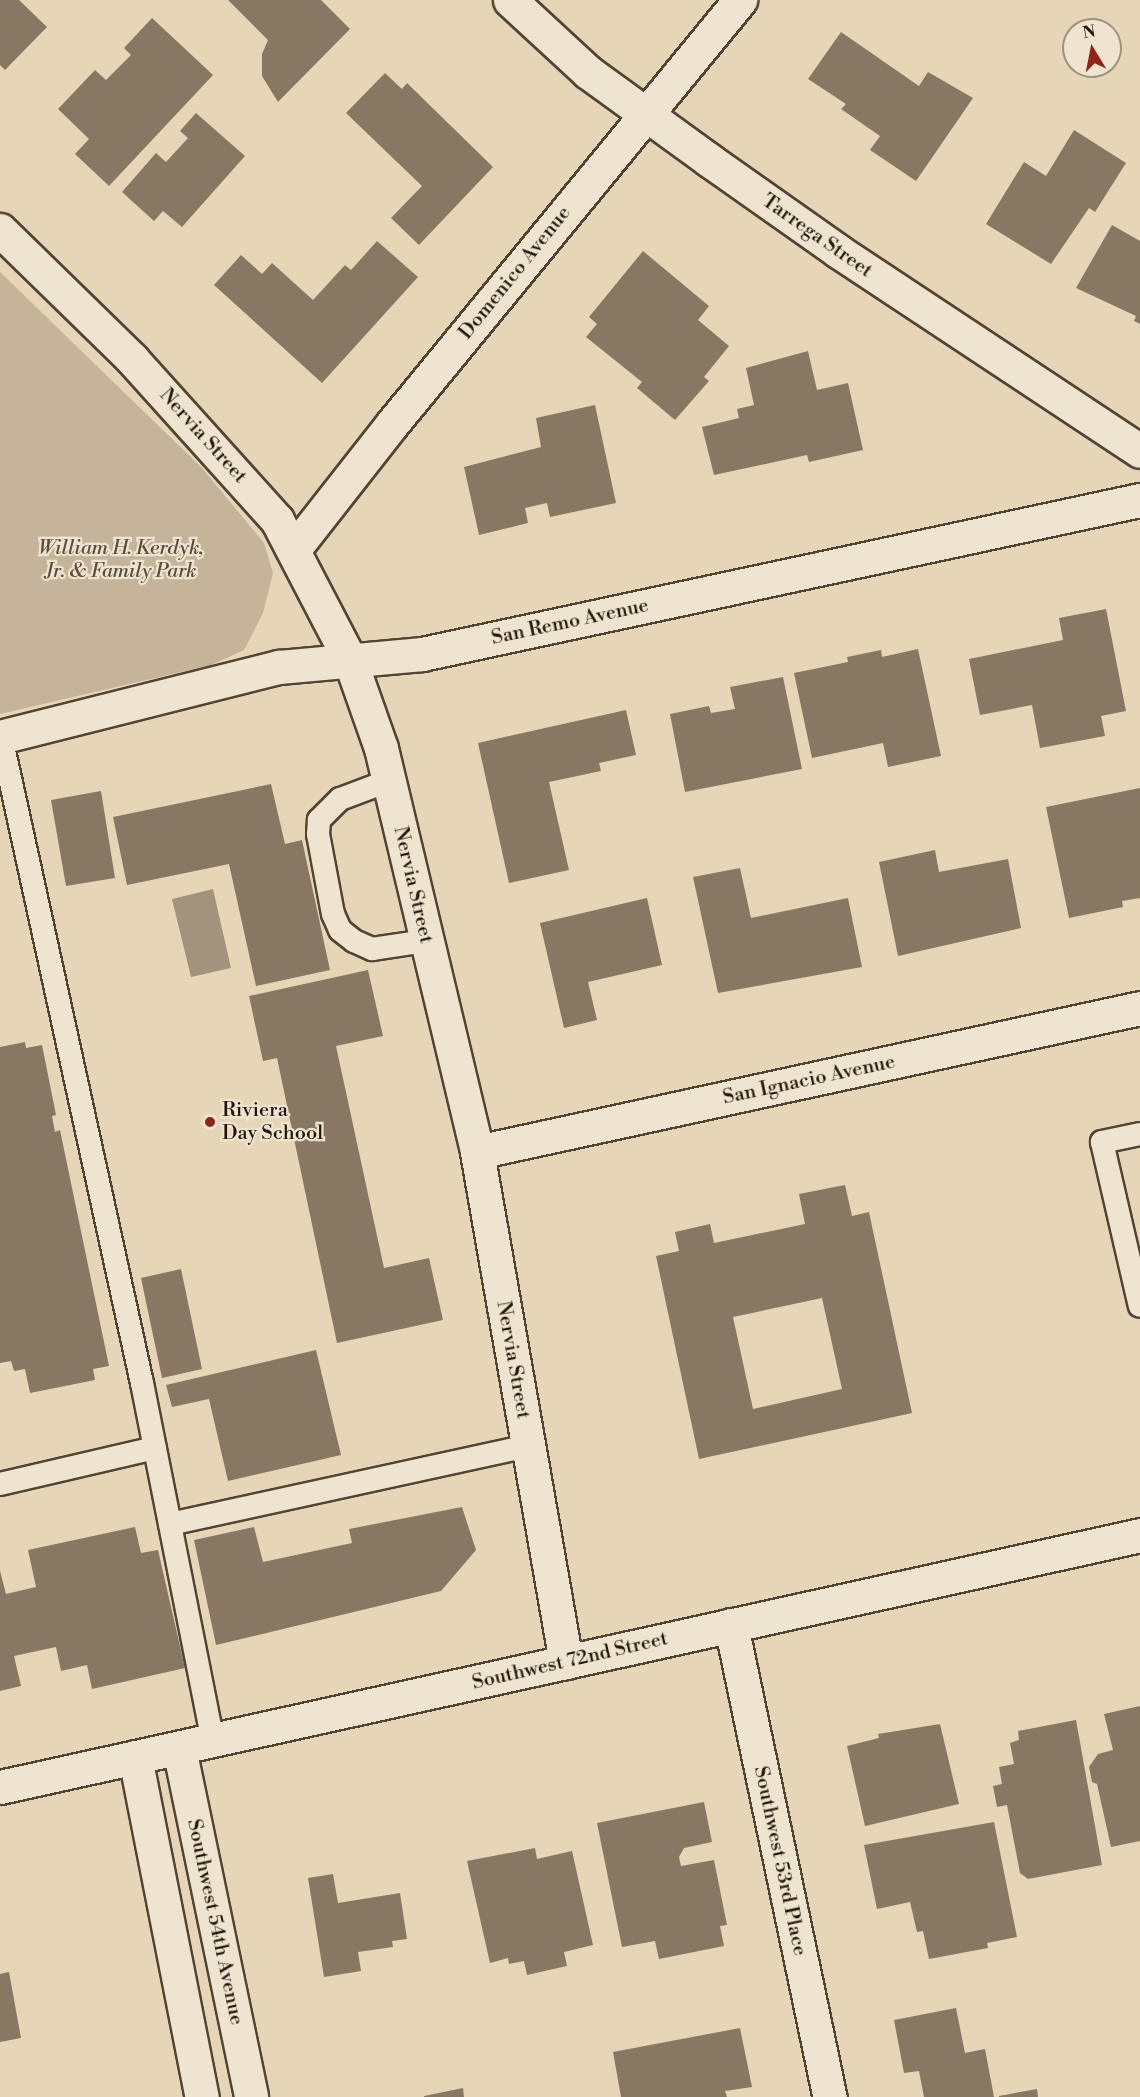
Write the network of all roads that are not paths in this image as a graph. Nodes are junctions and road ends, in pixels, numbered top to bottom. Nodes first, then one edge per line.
1 (510, 0) edge
2 (740, 0) edge
3 (645, 114) junction
4 (0, 230) edge
5 (1140, 451) edge
6 (1140, 500) edge
7 (294, 549) junction
8 (350, 660) junction
9 (0, 737) edge
10 (388, 781) junction
11 (426, 941) junction
12 (1140, 1008) edge
13 (1140, 1134) edge
14 (477, 1152) junction
15 (1140, 1306) edge
16 (528, 1446) junction
17 (155, 1448) junction
18 (0, 1484) edge
19 (170, 1524) junction
20 (1140, 1535) edge
21 (731, 1625) junction
22 (567, 1662) junction
23 (213, 1741) junction
24 (179, 1748) junction
25 (135, 1757) junction
26 (0, 1787) edge
27 (202, 2097) edge
28 (251, 2097) edge
29 (830, 2097) edge

1 - 3 street, Tarrega Street
2 - 3 street, Domenico Avenue
3 - 5 street, Tarrega Street
3 - 7 street, Domenico Avenue
4 - 7 street, Nervia Street
6 - 8 street, San Remo Avenue
7 - 8 street, Nervia Street
8 - 9 street, San Remo Avenue
8 - 10 street, Nervia Street
9 - 17 lane
10 - 11 street, Nervia Street
10 - 11 lane
11 - 14 street, Nervia Street
12 - 14 street, San Ignacio Avenue
13 - 15 lane
14 - 16 street, Nervia Street
16 - 19 lane
16 - 22 street, Nervia Street
17 - 18 lane
17 - 19 lane
19 - 23 lane
20 - 21 street, Southwest 72nd Street
21 - 22 street, Southwest 72nd Street
21 - 29 street, Southwest 53rd Place
22 - 23 street, Southwest 72nd Street
23 - 24 street, Southwest 72nd Street
24 - 25 street, Southwest 72nd Street
24 - 28 street, Southwest 54th Avenue
25 - 26 street, Southwest 72nd Street
25 - 27 street

